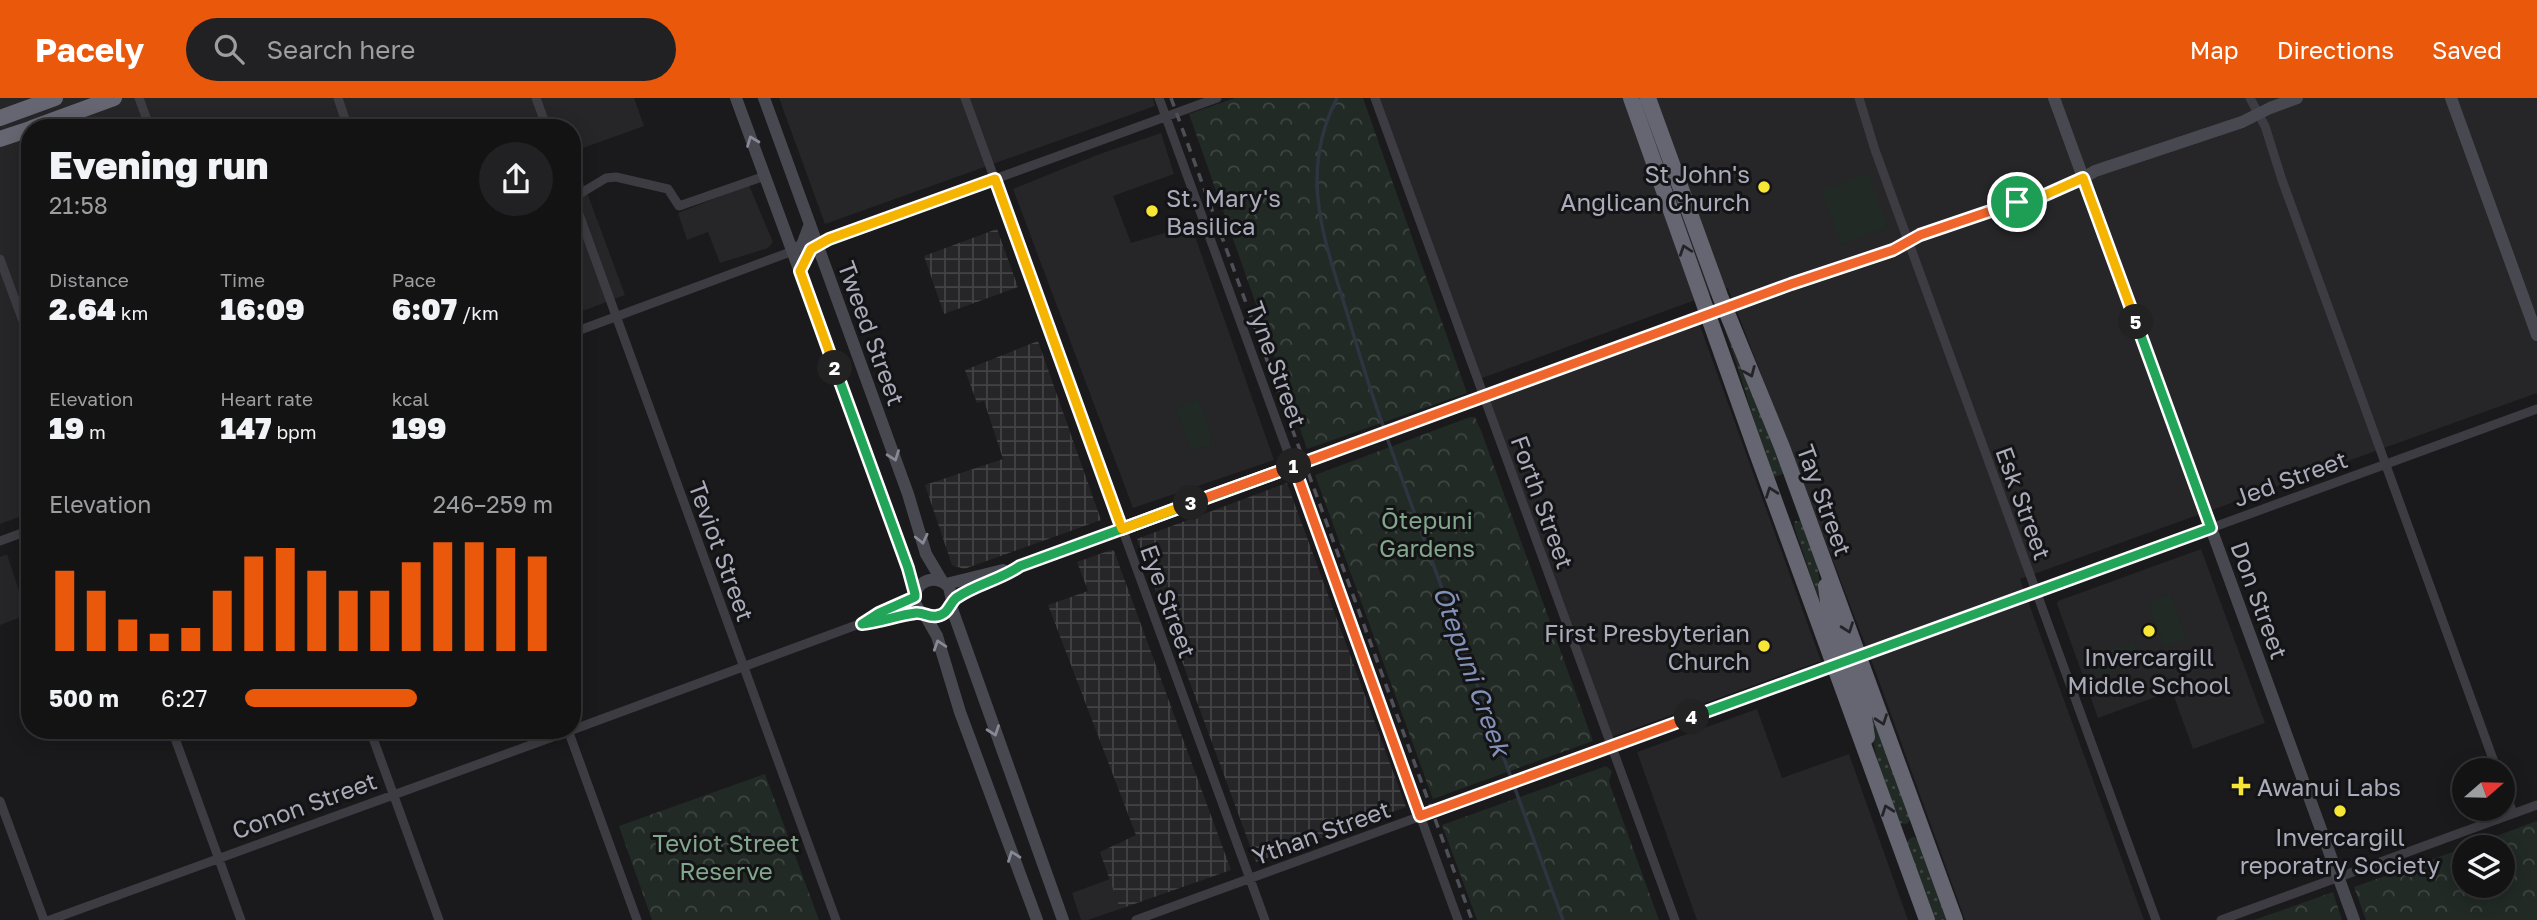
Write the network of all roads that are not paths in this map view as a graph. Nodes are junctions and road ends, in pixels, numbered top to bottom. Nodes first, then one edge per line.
1 (55, 98) edge
2 (114, 98) edge
3 (139, 98) edge
4 (338, 98) edge
5 (536, 98) edge
6 (736, 98) edge
7 (764, 98) edge
8 (965, 98) edge
9 (1159, 98) edge
10 (1186, 98) edge
11 (1217, 98) edge
12 (1375, 98) edge
13 (1631, 98) edge
14 (1648, 98) edge
15 (1859, 98) edge
16 (2054, 98) edge
17 (2250, 98) edge
18 (2297, 98) edge
19 (2451, 98) edge
20 (1189, 108) junction
21 (2259, 114) junction
22 (1166, 116) junction
23 (0, 118) edge
24 (56, 119) edge
25 (147, 119) edge
26 (345, 119) edge
27 (544, 119) edge
28 (21, 132) edge
29 (0, 139) edge
30 (765, 176) junction
31 (2083, 178) junction
32 (995, 179) junction
33 (581, 192) edge
34 (581, 219) edge
35 (810, 224) junction
36 (1908, 242) junction
37 (817, 244) junction
38 (793, 251) junction
39 (0, 259) edge
40 (800, 271) junction
41 (1725, 308) junction
42 (1708, 314) junction
43 (21, 316) edge
44 (617, 317) junction
45 (581, 330) edge
46 (2537, 335) edge
47 (1485, 397) junction
48 (2537, 408) edge
49 (880, 418) junction
50 (857, 426) junction
51 (2386, 464) junction
52 (1294, 466) junction
53 (1808, 519) junction
54 (2211, 528) junction
55 (1122, 529) junction
56 (1786, 532) junction
57 (21, 533) edge
58 (0, 541) edge
59 (1020, 566) junction
60 (944, 582) junction
61 (2036, 592) junction
62 (915, 596) junction
63 (952, 603) junction
64 (923, 613) junction
65 (862, 624) junction
66 (1846, 661) junction
67 (743, 667) junction
68 (581, 726) edge
69 (175, 739) edge
70 (373, 739) edge
71 (546, 739) edge
72 (573, 739) edge
73 (1612, 746) junction
74 (2493, 758) edge
75 (394, 795) junction
76 (0, 801) edge
77 (2537, 805) edge
78 (2515, 813) edge
79 (1420, 816) junction
80 (2494, 821) edge
81 (1921, 827) junction
82 (1896, 835) junction
83 (219, 858) junction
84 (1250, 878) junction
85 (2338, 878) junction
86 (44, 920) edge
87 (50, 920) edge
88 (241, 920) edge
89 (439, 920) edge
90 (637, 920) edge
91 (836, 920) edge
92 (1037, 920) edge
93 (1063, 920) edge
94 (1136, 920) edge
95 (1265, 920) edge
96 (1458, 920) edge
97 (1675, 920) edge
98 (1927, 920) edge
99 (1955, 920) edge
100 (2155, 920) edge
101 (2221, 920) edge
102 (2354, 920) edge

1 - 23 highway
2 - 24 highway
3 - 25 street
4 - 26 street
5 - 27 street
30 -> 6 street, Tweed Street
7 - 35 street, Tweed Street
8 - 32 street, Eye Street
9 - 22 street, Tyne Street
10 - 20 street
11 - 20 street
12 - 47 street, Forth Street
42 -> 13 highway, Tay Street
14 - 41 highway, Tay Street
15 - 36 street, Esk Street
16 - 31 street, Don Street
17 - 21 street
18 - 21 street
19 - 46 street
20 - 22 street
21 - 31 street
21 - 51 street
22 - 32 street
22 - 52 street, Tyne Street
28 - 29 highway
30 - 33 street
30 - 38 street, Tweed Street
31 - 36 street
31 - 54 street, Don Street
32 - 37 street
32 - 55 street, Eye Street
34 - 44 street, Teviot Street
35 - 37 street, Tweed Street
35 - 38 street
36 - 41 street
36 - 61 street, Esk Street
37 - 40 street
37 - 49 street, Tweed Street
38 - 40 street, Tweed Street
38 - 44 street
39 - 43 street
40 - 50 street, Tweed Street
41 - 42 street
41 -> 53 highway, Tay Street
42 - 47 street
56 -> 42 highway, Tay Street
44 - 45 street
44 - 67 street, Teviot Street
47 - 52 street
47 - 73 street, Forth Street
48 - 51 street, Jed Street
49 - 50 street
49 -> 60 street, Tweed Street
50 - 62 street, Tweed Street
51 - 54 street, Jed Street
51 - 74 street
52 - 55 street
52 - 79 street, Tyne Street
53 - 56 highway
53 -> 66 highway, Tay Street
54 - 61 street, Jed Street
54 - 85 street, Don Street
55 - 59 street
55 - 84 street, Eye Street
56 - 66 highway, Tay Street
57 - 58 street
59 - 60 street
59 - 63 street
60 - 62 street, Conon Street
60 - 63 street
61 - 66 street, Jed Street
61 - 100 street, Esk Street
62 - 64 street
62 - 65 street, Conon Street
63 - 64 street
63 -> 93 street
64 - 65 street
92 -> 64 street
65 - 67 street, Conon Street
66 - 73 street, Ythan Street
66 -> 81 highway, Tay Street
82 -> 66 highway, Tay Street
67 - 68 street, Conon Street
67 - 91 street, Teviot Street
69 - 83 street
70 - 75 street
71 - 75 street, Conon Street
72 - 90 street
73 - 79 street, Ythan Street
73 - 97 street, Forth Street
75 - 83 street, Conon Street
75 - 89 street
76 - 86 street
77 - 78 street
79 - 84 street, Ythan Street
79 - 96 street, Tyne Street
80 - 85 street
81 - 82 highway
81 - 99 highway, Tay Street
82 - 98 highway, Tay Street
83 - 87 street, Conon Street
83 - 88 street
84 - 94 street, Ythan Street
84 - 95 street, Eye Street
85 - 101 street
85 - 102 street, Don Street

